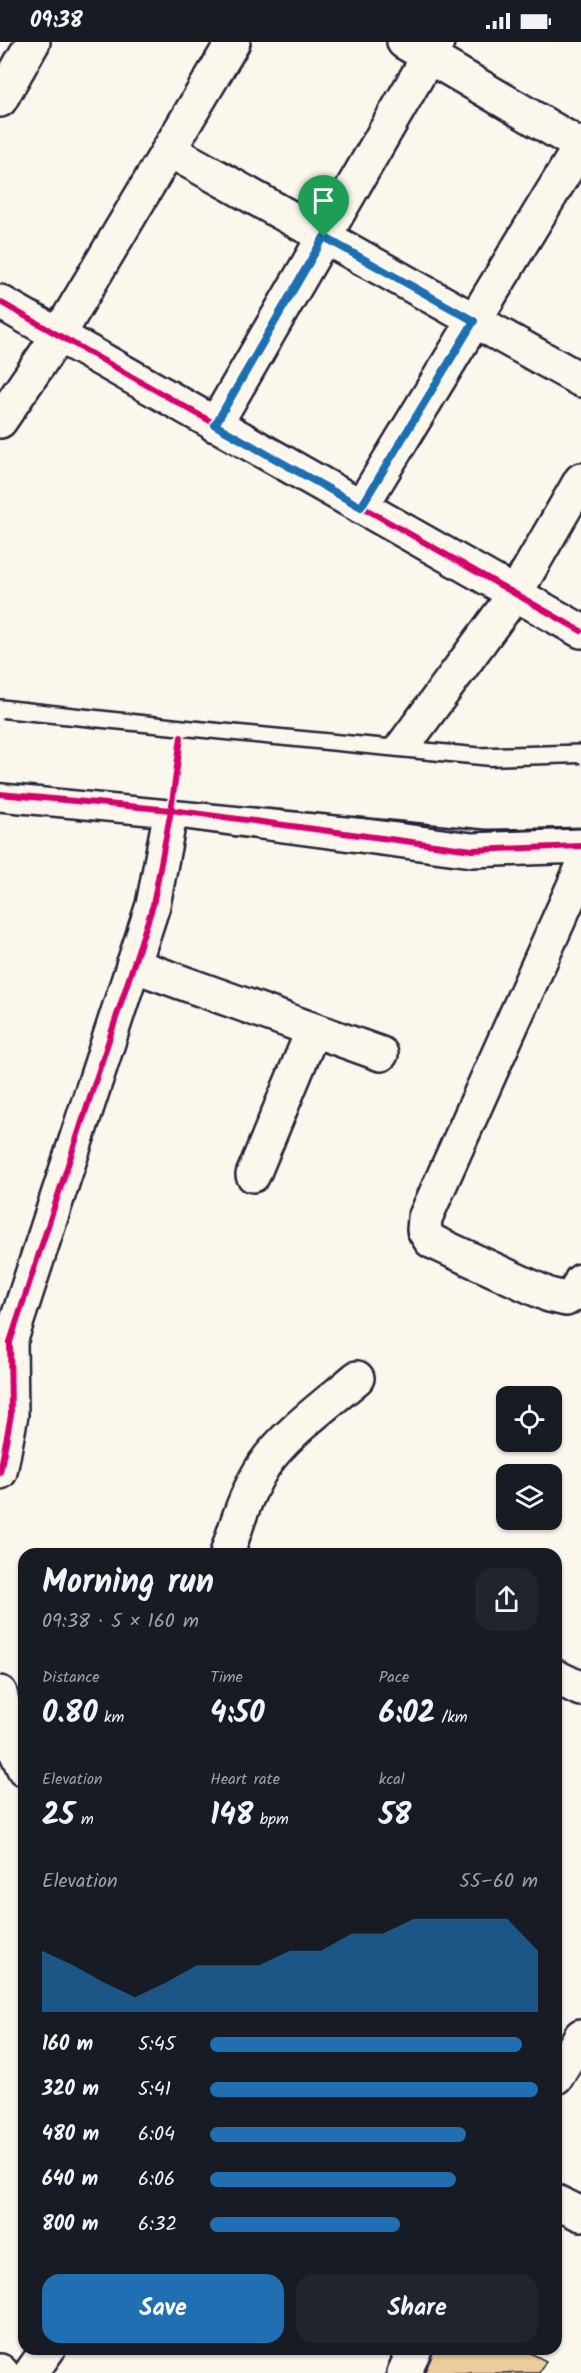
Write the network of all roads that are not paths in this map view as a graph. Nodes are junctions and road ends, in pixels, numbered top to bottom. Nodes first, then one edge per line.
1 (33, 42) edge
2 (233, 42) edge
3 (423, 47) edge
4 (0, 99) edge
5 (581, 146) edge
6 (169, 150) junction
7 (324, 237) junction
8 (0, 302) edge
9 (474, 321) junction
10 (58, 336) junction
11 (581, 380) edge
12 (0, 421) edge
13 (215, 425) junction
14 (581, 480) edge
15 (361, 507) junction
16 (515, 594) junction
17 (581, 631) edge
18 (0, 717) edge
19 (0, 736) edge
20 (181, 737) junction
21 (395, 757) junction
22 (581, 762) edge
23 (0, 765) edge
24 (581, 781) edge
25 (0, 794) edge
26 (171, 810) junction
27 (581, 810) edge
28 (581, 846) edge
29 (581, 870) edge
30 (573, 909) edge
31 (133, 965) junction
32 (313, 1030) junction
33 (381, 1054) dead end
34 (254, 1175) dead end
35 (581, 1281) edge
36 (357, 1378) dead end
37 (0, 1472) edge
38 (229, 1548) edge
39 (0, 1693) edge
40 (18, 1756) edge
41 (581, 2036) edge
42 (562, 2067) edge
43 (562, 2205) edge
44 (581, 2214) edge
45 (44, 2355) edge
46 (413, 2355) edge
47 (31, 2373) edge
48 (404, 2373) edge

1 - 4 street
2 - 6 street
3 - 5 street
3 - 7 street
5 - 9 street
6 - 7 street
6 - 10 street
7 - 9 street
7 - 13 street
8 - 10 street
9 - 11 street
9 - 15 street
10 - 12 street
10 - 13 street
13 - 15 street
14 - 16 street
15 - 16 street
16 - 17 street
16 - 21 street
18 - 20 street
19 - 24 street, bridge
20 - 21 street
20 - 26 street
21 - 22 street
23 - 27 street, bridge
25 - 26 street
26 - 28 street
26 - 31 street
29 - 30 street
30 - 35 street
31 - 32 street
31 - 37 street
32 - 33 street
32 - 34 street
36 - 38 street
39 - 40 street
41 - 42 street
43 - 44 street
45 - 47 street
46 - 48 street

